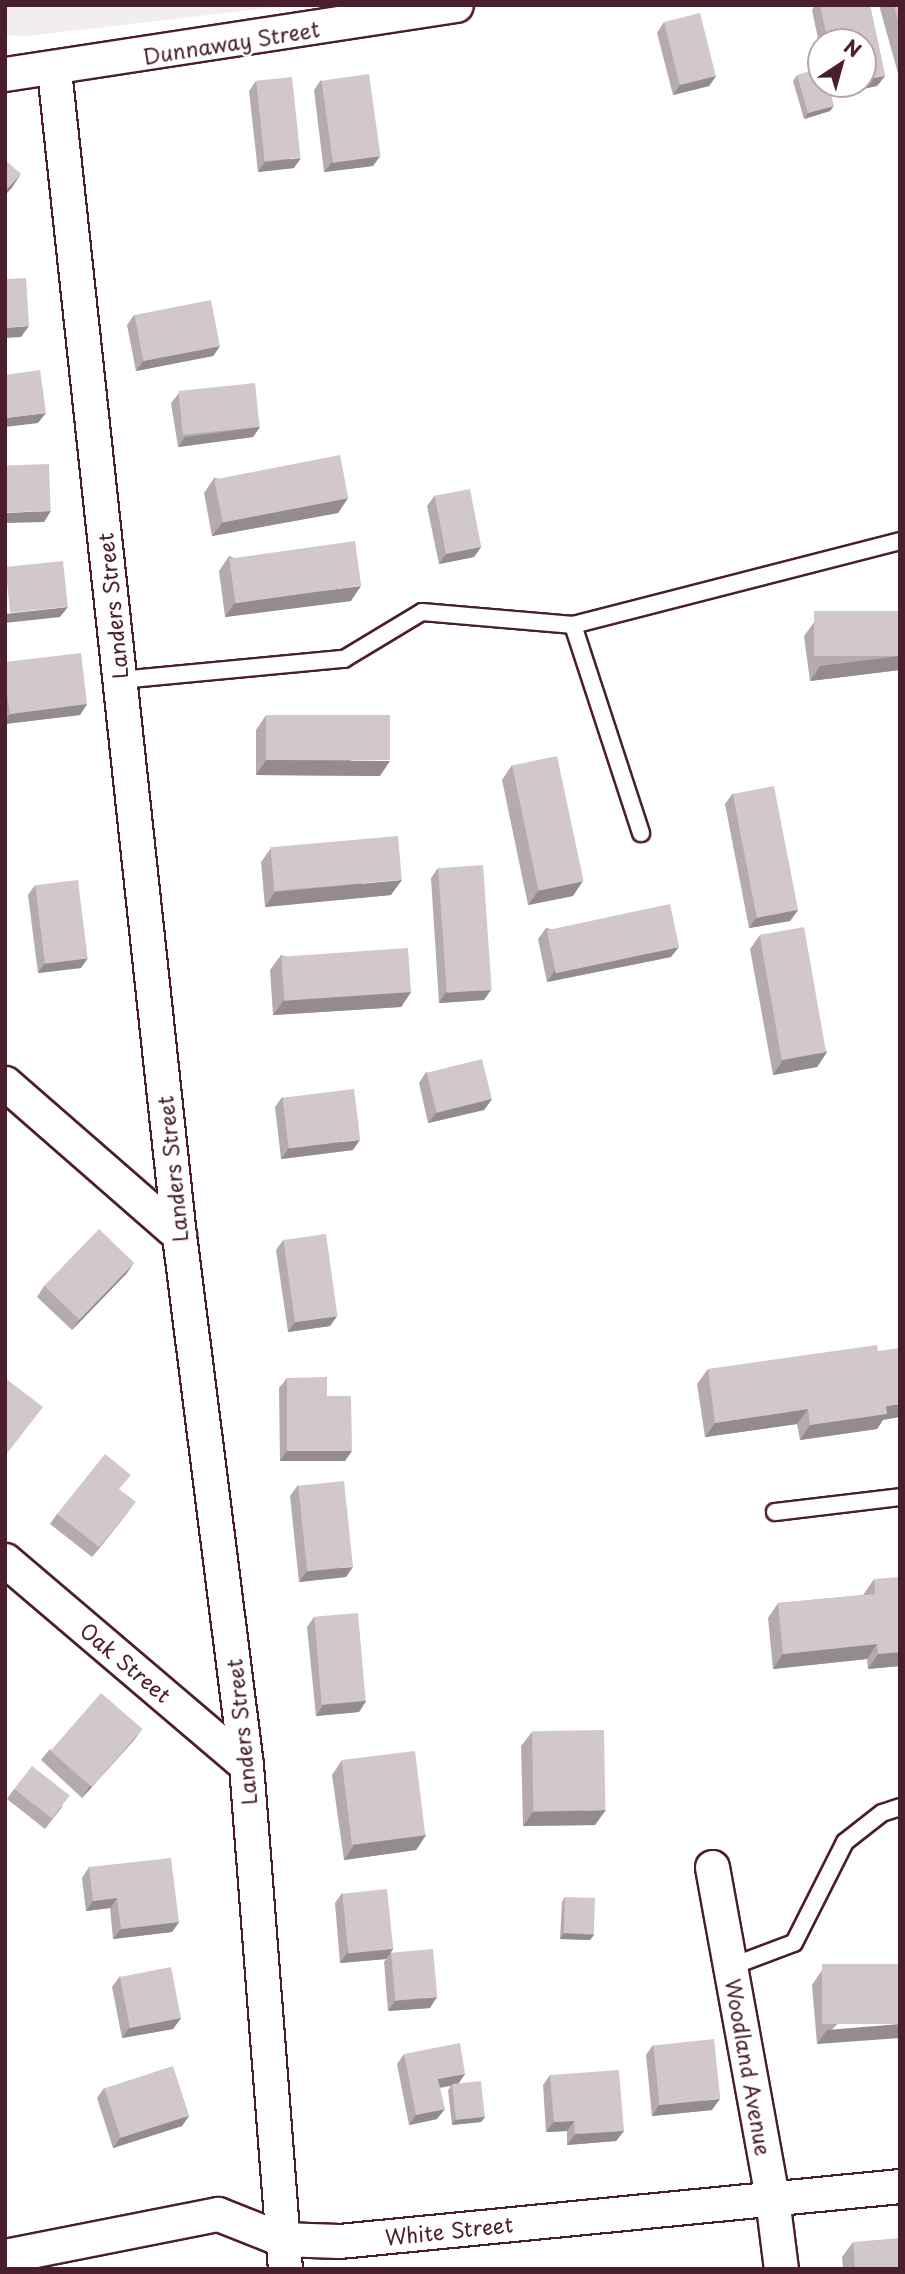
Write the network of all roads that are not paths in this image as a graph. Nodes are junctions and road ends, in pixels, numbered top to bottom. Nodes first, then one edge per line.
1 (456, 5) edge
2 (54, 70) junction
3 (5, 74) edge
4 (900, 541) edge
5 (573, 625) junction
6 (120, 680) junction
7 (641, 833) dead end
8 (5, 1083) edge
9 (179, 1235) junction
10 (900, 1497) edge
11 (775, 1512) dead end
12 (5, 1560) edge
13 (246, 1765) junction
14 (900, 1807) edge
15 (712, 1867) dead end
16 (730, 1967) junction
17 (900, 2186) edge
18 (772, 2198) junction
19 (283, 2254) edge
20 (5, 2256) edge
21 (780, 2269) edge

1 - 2 street, Dunnaway Street
2 - 3 street, Dunnaway Street
2 - 6 street, Landers Street
4 - 5 lane
5 - 6 lane
5 - 7 lane
6 - 9 street, Landers Street
8 - 9 street
9 - 13 street, Landers Street
10 - 11 lane
12 - 13 street, Oak Street
13 - 19 street, Landers Street
14 - 16 lane
15 - 16 street, Woodland Avenue
16 - 18 street, Woodland Avenue
17 - 18 street, White Street
18 - 19 street, White Street
18 - 21 street, Woodland Avenue
19 - 20 street, White Street

